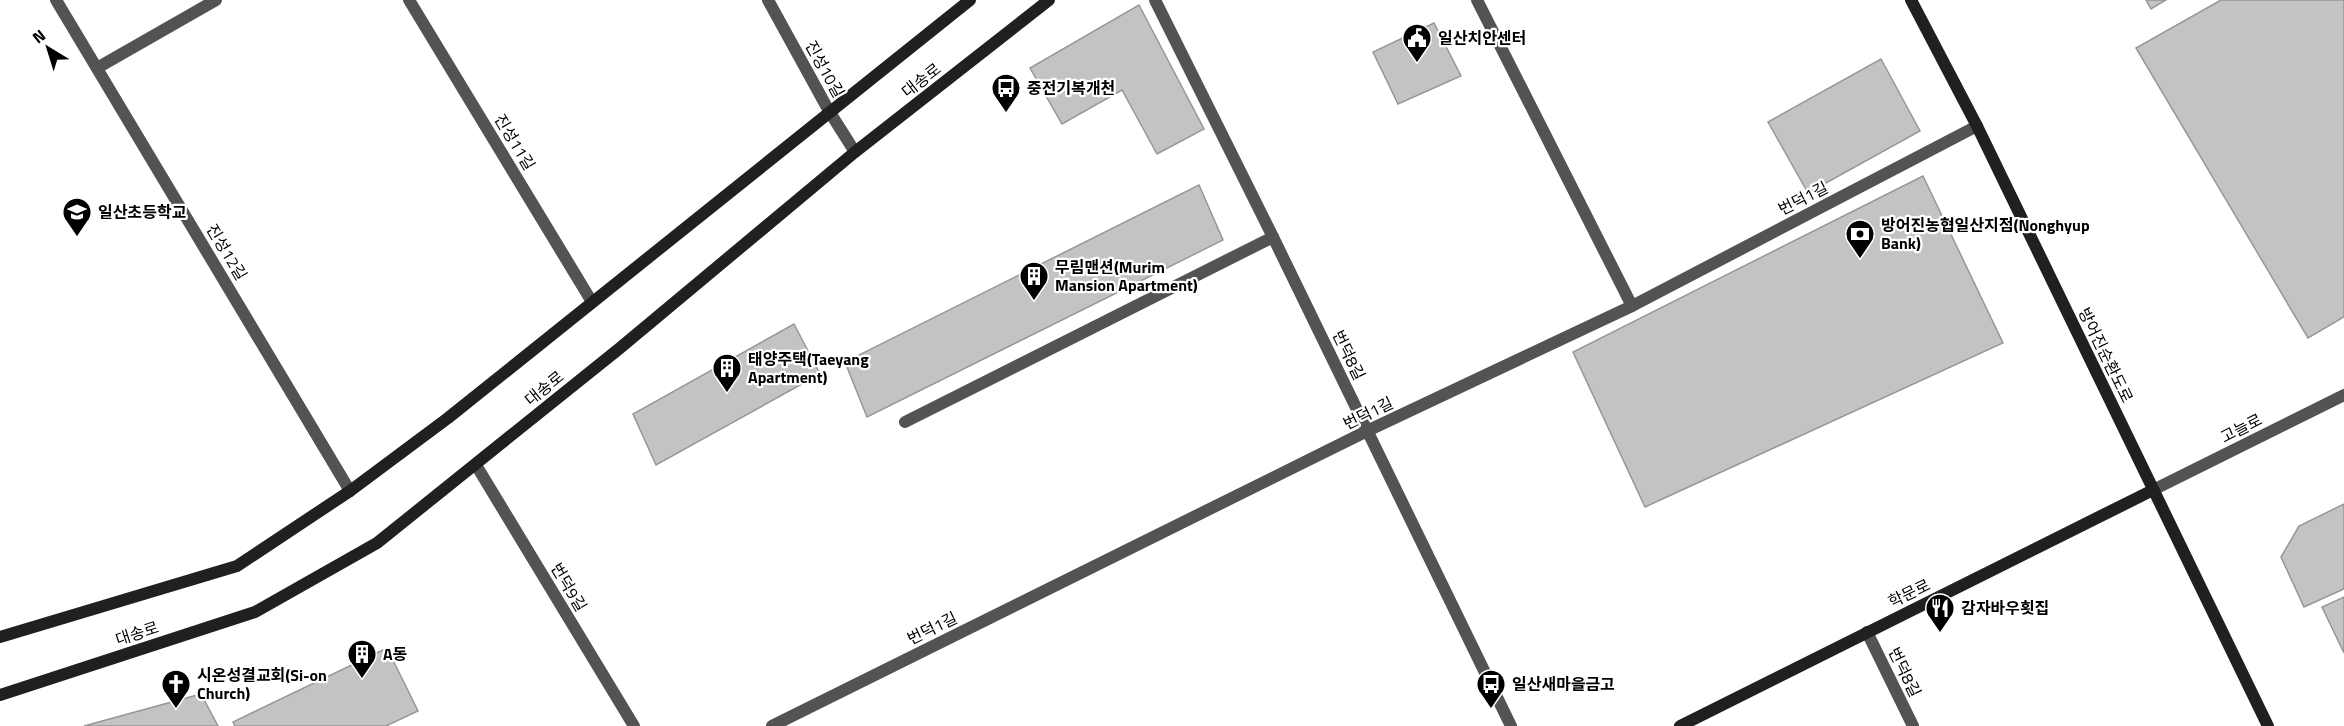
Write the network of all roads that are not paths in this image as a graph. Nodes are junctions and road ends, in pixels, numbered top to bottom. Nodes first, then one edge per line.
1 (57, 0) edge
2 (216, 0) edge
3 (409, 0) edge
4 (768, 0) edge
5 (970, 0) edge
6 (1049, 0) edge
7 (1155, 0) edge
8 (1477, 0) edge
9 (1911, 0) edge
10 (98, 68) junction
11 (829, 111) junction
12 (1977, 126) junction
13 (855, 152) junction
14 (1273, 237) junction
15 (592, 302) junction
16 (1632, 306) junction
17 (2344, 395) edge
18 (905, 422) dead end
19 (1367, 431) junction
20 (476, 465) junction
21 (2153, 490) junction
22 (350, 491) junction
23 (1867, 632) junction
24 (0, 636) edge
25 (0, 695) edge
26 (634, 726) edge
27 (772, 726) edge
28 (1511, 726) edge
29 (1680, 726) edge
30 (1913, 726) edge
31 (2268, 726) edge

1 - 10 street, 진성12길
2 - 10 street
3 - 15 street, 진성11길
4 - 11 street, 진성10길
5 - 11 main road, 대송로
6 - 13 main road, 대송로
7 - 14 street, 번덕8길
8 - 16 street
9 - 12 main road, 방어진순환도로
10 - 22 street, 진성12길
11 - 13 street, 진성10길
11 - 15 main road, 대송로
12 - 16 street, 번덕1길
12 - 21 main road, 방어진순환도로
13 - 20 main road, 대송로
14 - 18 street
14 - 19 street, 번덕8길
15 - 22 main road, 대송로
16 - 19 street, 번덕1길
17 - 21 street, 고늘로
19 - 27 street, 번덕1길
19 - 28 street, 번덕8길
20 - 25 main road, 대송로
20 - 26 street, 번덕9길
21 - 23 main road, 학문로
21 - 31 main road, 방어진순환도로
22 - 24 main road, 대송로
23 - 29 main road, 학문로
23 - 30 street, 번덕8길

